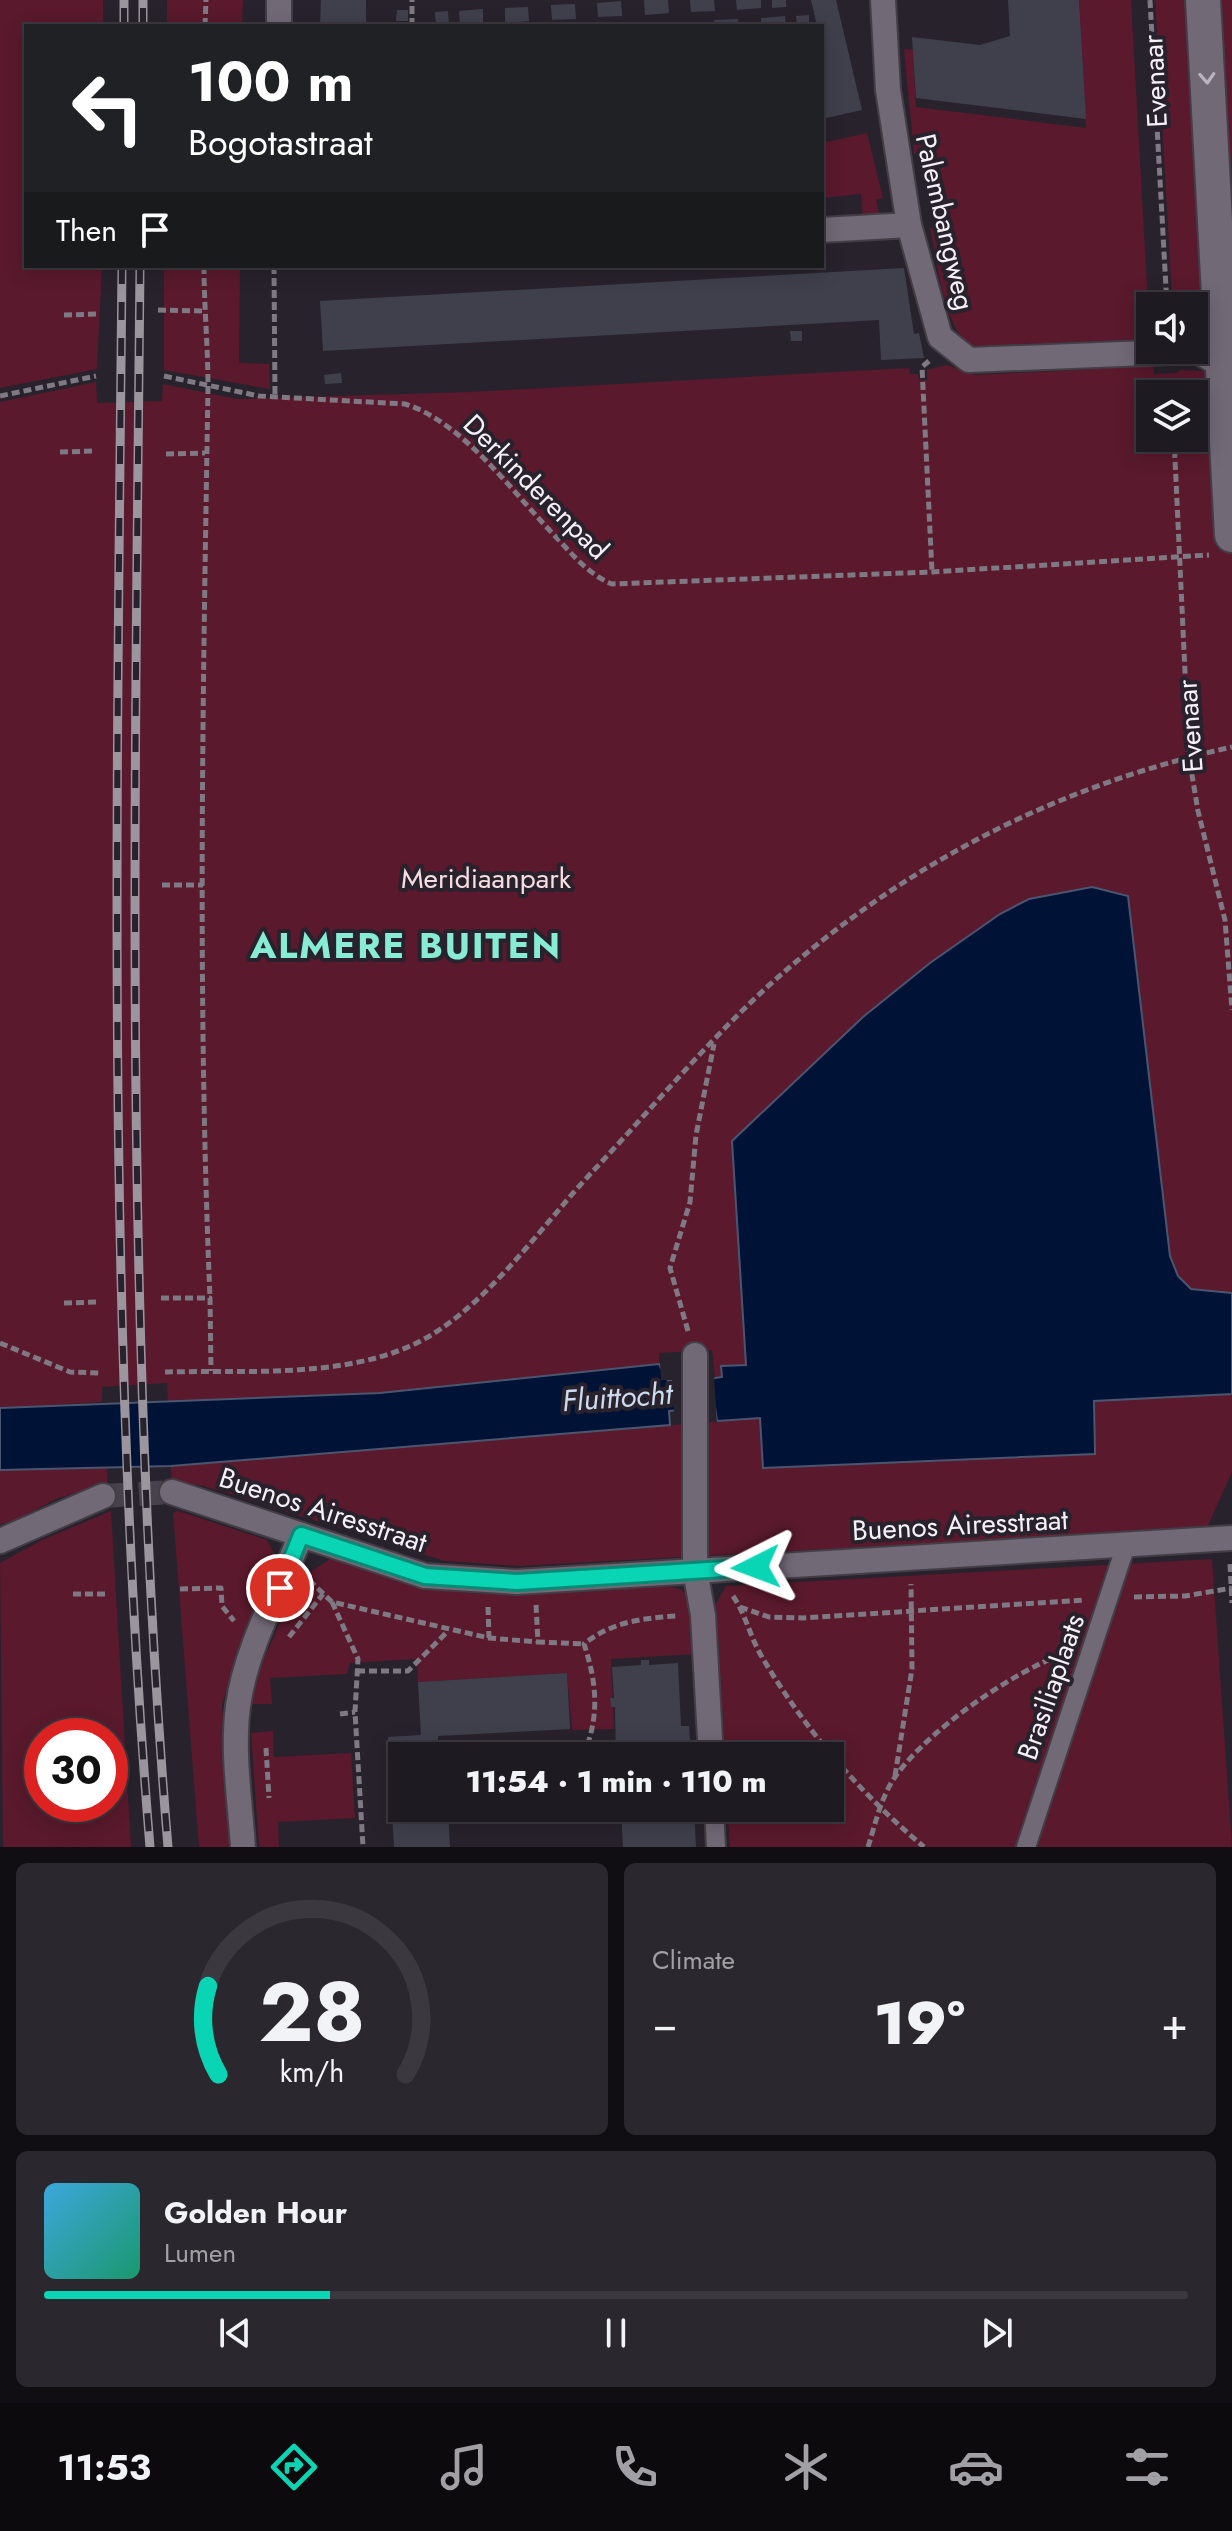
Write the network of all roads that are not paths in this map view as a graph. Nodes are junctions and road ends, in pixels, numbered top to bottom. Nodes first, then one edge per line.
1 (279, 0) edge
2 (883, 0) edge
3 (1203, 0) edge
4 (279, 24) edge
5 (909, 225) junction
6 (824, 230) edge
7 (1220, 349) edge
8 (1226, 544) edge
9 (695, 1355) road end
10 (172, 1492) tunnel mouth
11 (103, 1496) tunnel mouth
12 (301, 1535) junction
13 (1231, 1539) edge
14 (0, 1541) edge
15 (1126, 1545) junction
16 (695, 1570) junction
17 (710, 1742) edge
18 (715, 1822) edge
19 (243, 1847) edge
20 (716, 1847) edge
21 (1026, 1847) edge

1 - 4 street
2 - 5 street, Palembangweg
3 -> 7 main road, Evenaar
5 - 6 street
5 - 7 street, Palembangweg
7 - 8 main road, Evenaar
9 - 16 street
10 - 12 street, Buenos Airesstraat
11 - 14 street
12 - 16 street, Buenos Airesstraat
12 - 19 street
13 - 15 street, Buenos Airesstraat
15 - 16 street, Buenos Airesstraat
15 - 21 street, Brasiliaplaats
16 - 17 street
18 - 20 street

